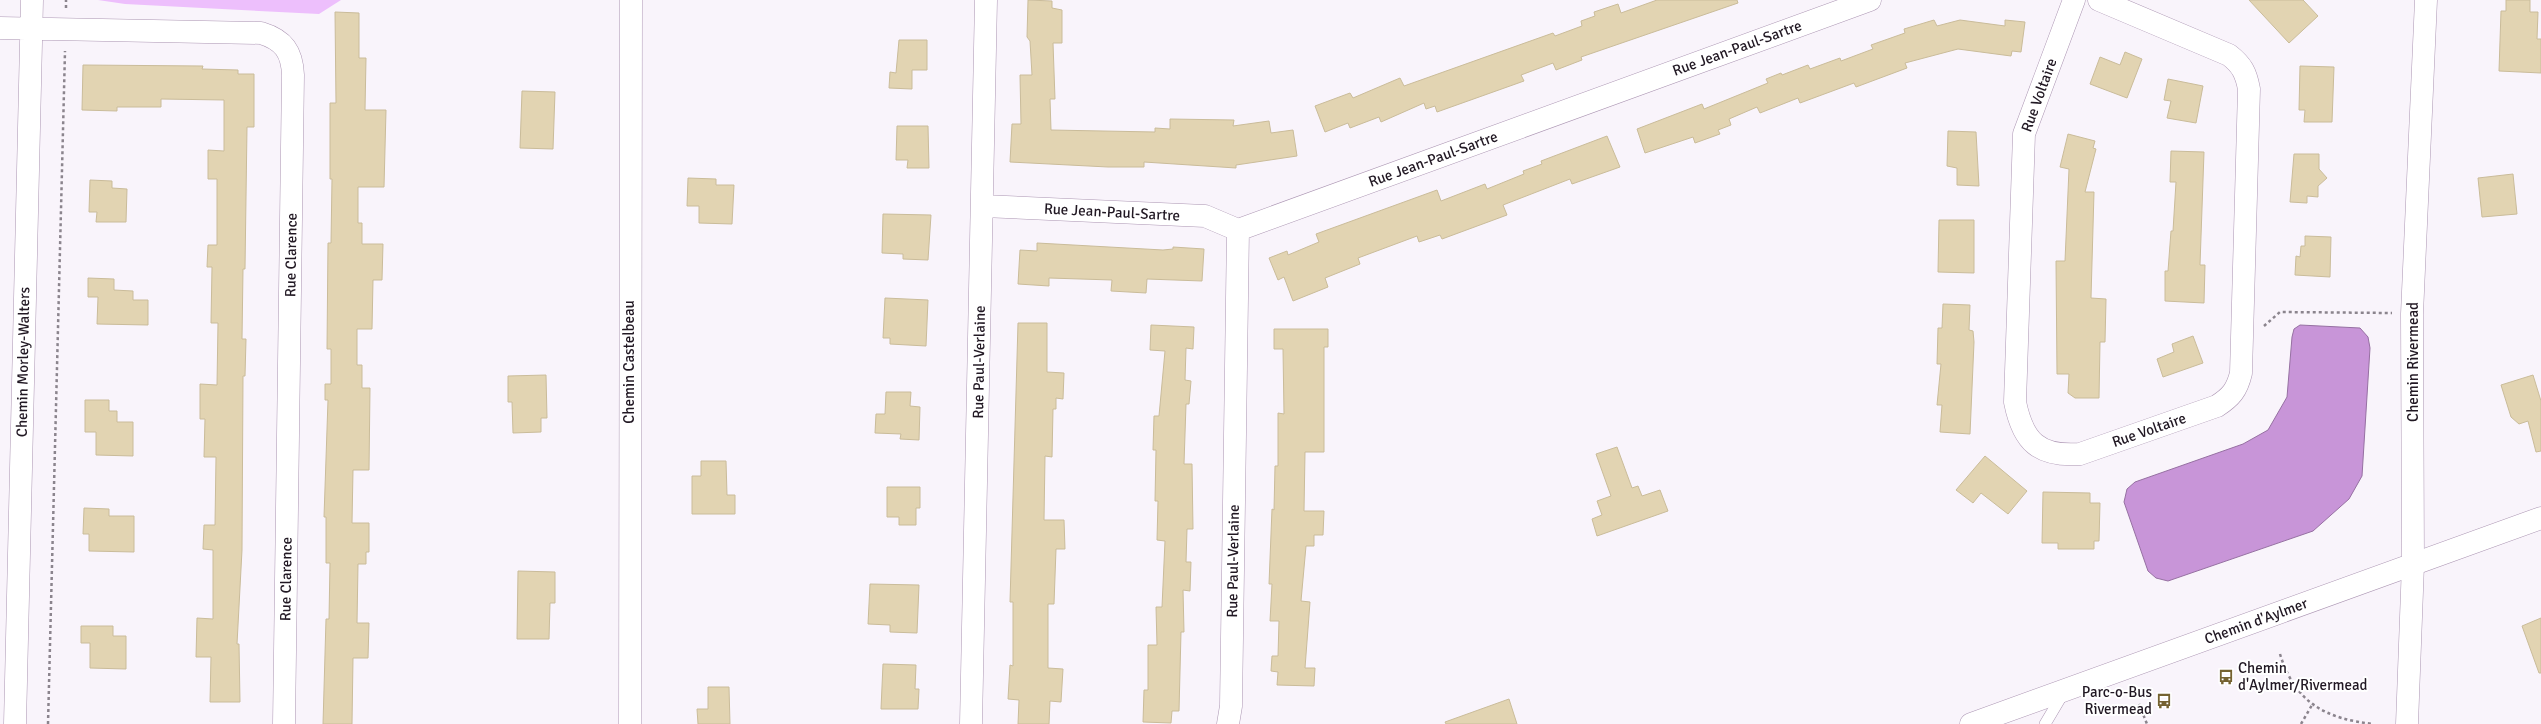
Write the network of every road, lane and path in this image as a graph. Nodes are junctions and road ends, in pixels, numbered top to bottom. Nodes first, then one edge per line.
1 (32, 0) edge
2 (66, 0) edge
3 (631, 0) edge
4 (986, 0) edge
5 (1870, 0) edge
6 (2074, 0) edge
7 (2099, 0) edge
8 (2420, 0) edge
9 (2426, 0) edge
10 (0, 28) edge
11 (31, 29) junction
12 (65, 29) junction
13 (2422, 56) junction
14 (983, 206) junction
15 (1238, 230) junction
16 (2412, 314) junction
17 (2242, 334) junction
18 (2541, 518) edge
19 (2413, 564) junction
20 (2280, 654) dead end
21 (2066, 690) junction
22 (2139, 704) dead end
23 (2312, 705) junction
24 (15, 724) edge
25 (48, 724) edge
26 (284, 724) edge
27 (630, 724) edge
28 (971, 724) edge
29 (1228, 724) edge
30 (1971, 724) edge
31 (2046, 724) edge
32 (2147, 724) edge
33 (2301, 724) edge
34 (2374, 724) edge
35 (2407, 724) edge

1 - 11 street, Chemin Morley-Walters
2 - 12 path
3 - 27 street, Chemin Castelbeau
4 - 14 street, Rue Paul-Verlaine
5 - 15 street, Rue Jean-Paul-Sartre
6 - 17 street, Rue Voltaire
7 - 17 street, Rue Voltaire
8 - 13 street
9 - 13 street, Chemin Rivermead
10 - 11 street, Rue Clarence
11 - 12 street, Rue Clarence
11 - 24 street, Chemin Morley-Walters
12 - 25 path
12 - 26 street, Rue Clarence
13 - 16 street, Chemin Rivermead
14 - 15 street, Rue Jean-Paul-Sartre
14 - 28 street, Rue Paul-Verlaine
15 - 29 street, Rue Paul-Verlaine
16 - 17 path
16 - 19 street, Chemin Rivermead
18 - 19 street, Chemin d'Aylmer
19 - 21 street, Chemin d'Aylmer
19 - 35 street, Chemin Rivermead
20 - 23 path
21 - 30 street, Chemin d'Aylmer
21 - 31 lane
22 - 32 path
23 - 33 path
23 - 34 path

